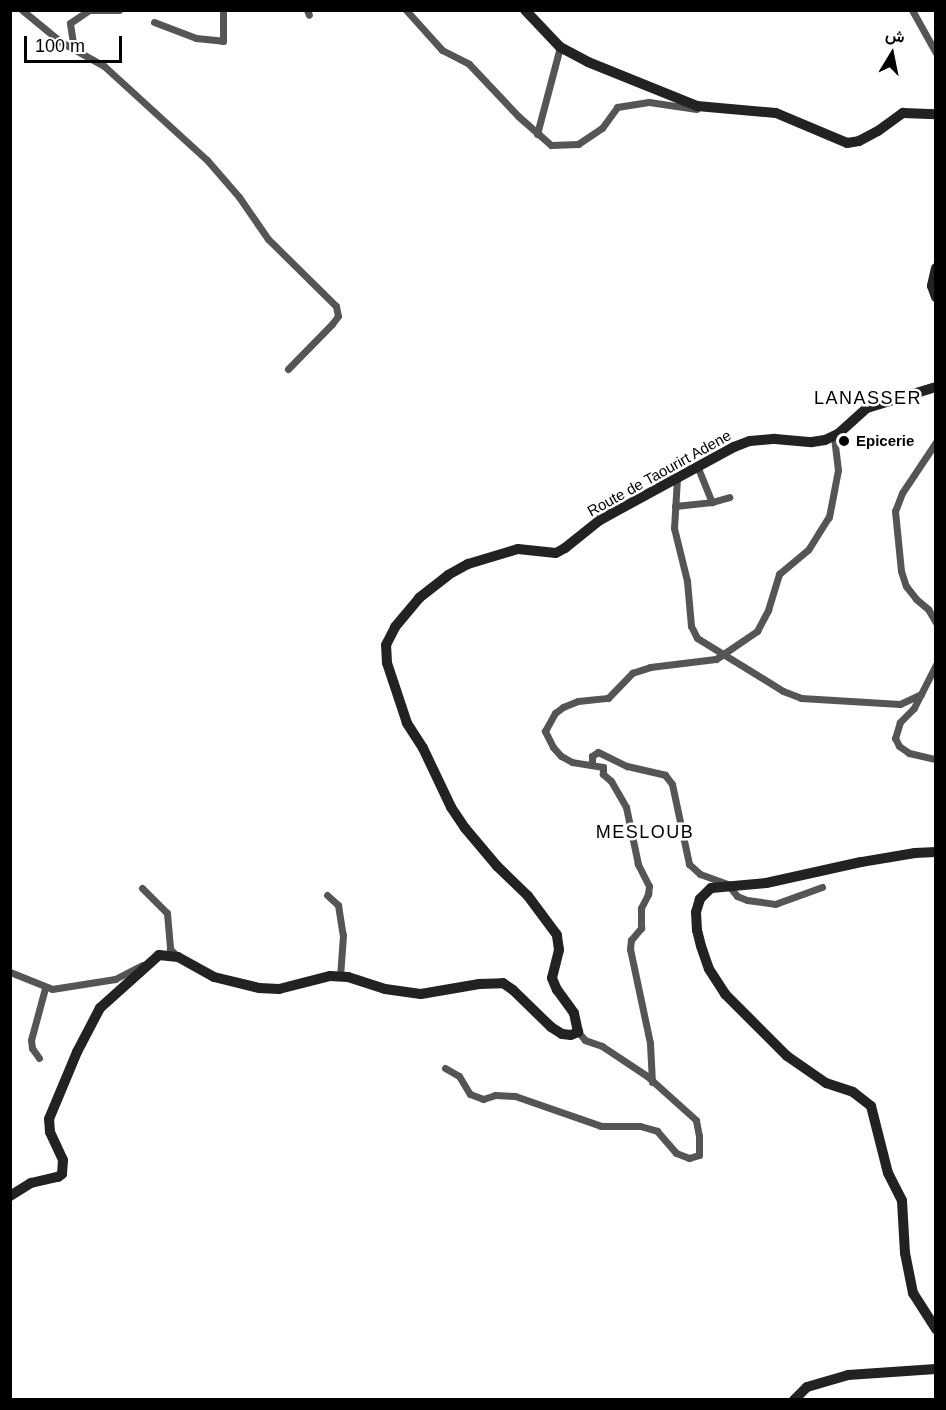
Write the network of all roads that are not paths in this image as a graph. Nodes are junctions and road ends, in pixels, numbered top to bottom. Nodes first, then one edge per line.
1 (22, 10) edge
2 (90, 10) edge
3 (119, 10) edge
4 (223, 10) edge
5 (405, 10) edge
6 (525, 10) edge
7 (912, 10) edge
8 (154, 22) dead end
9 (560, 47) junction
10 (74, 49) junction
11 (936, 53) edge
12 (717, 110) junction
13 (936, 114) edge
14 (537, 134) junction
15 (936, 268) edge
16 (936, 297) edge
17 (288, 369) dead end
18 (936, 387) edge
19 (834, 436) junction
20 (936, 442) edge
21 (698, 468) junction
22 (677, 478) junction
23 (729, 497) dead end
24 (712, 502) junction
25 (675, 506) junction
26 (936, 623) edge
27 (726, 654) junction
28 (936, 665) edge
29 (921, 694) junction
30 (936, 759) edge
31 (592, 765) junction
32 (936, 852) edge
33 (730, 886) junction
34 (822, 887) dead end
35 (142, 888) dead end
36 (327, 895) dead end
37 (178, 957) junction
38 (150, 961) junction
39 (10, 972) edge
40 (340, 977) junction
41 (45, 988) junction
42 (578, 1032) junction
43 (39, 1058) dead end
44 (445, 1068) dead end
45 (652, 1082) junction
46 (10, 1196) edge
47 (936, 1329) edge
48 (936, 1369) edge
49 (794, 1400) edge

1 - 10 street
2 - 3 street
2 - 10 street
4 - 8 street
5 - 14 street
6 - 9 street
7 - 11 street
9 - 12 street
9 - 14 street
10 - 17 street
12 - 13 street
12 - 14 street
15 - 16 street
18 - 19 street, Route de Taourirt Adene
19 - 21 street, Route de Taourirt Adene
19 - 27 street
20 - 26 street
21 - 22 street, Route de Taourirt Adene
21 - 24 street
22 - 25 street
22 - 42 street, Route de Taourirt Adene
23 - 24 street
24 - 25 street
25 - 27 street
27 - 29 street
27 - 31 street
28 - 29 street
29 - 30 street
31 - 33 street
31 - 45 street
32 - 33 street
33 - 34 street
33 - 47 street
35 - 37 street
36 - 40 street
37 - 38 street
37 - 40 street
38 - 41 street
38 - 46 street
39 - 41 street
40 - 42 street
41 - 43 street
42 - 45 street
44 - 45 street
48 - 49 street

